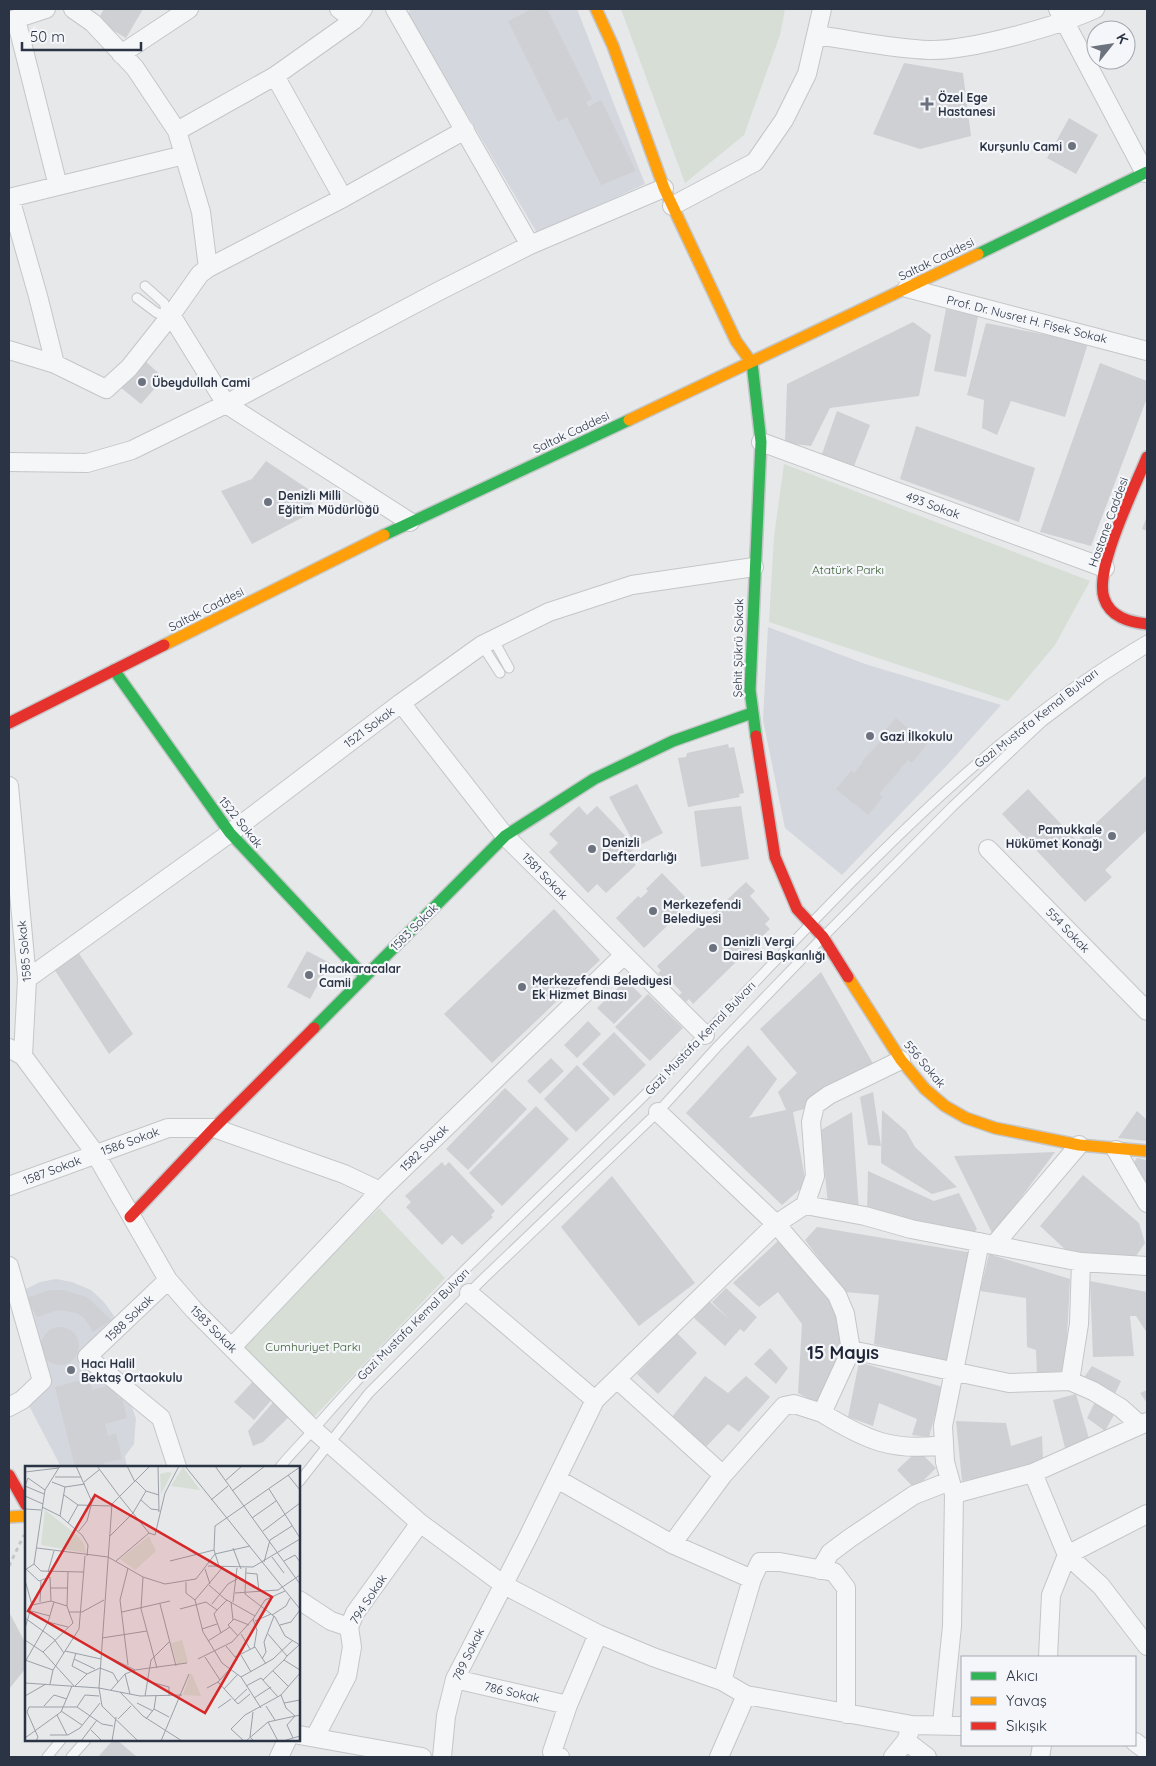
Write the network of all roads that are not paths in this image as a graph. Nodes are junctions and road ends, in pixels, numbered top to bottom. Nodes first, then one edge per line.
1 (46, 9) edge
2 (72, 9) edge
3 (189, 9) edge
4 (339, 9) edge
5 (396, 9) edge
6 (596, 9) edge
7 (822, 9) edge
8 (1095, 9) edge
9 (358, 14) edge
10 (1061, 15) edge
11 (12, 20) edge
12 (816, 35) junction
13 (121, 54) junction
14 (275, 76) junction
15 (465, 130) junction
16 (178, 131) junction
17 (184, 155) junction
18 (1146, 173) edge
19 (58, 186) junction
20 (664, 188) junction
21 (9, 198) edge
22 (343, 198) junction
23 (672, 206) junction
24 (530, 245) junction
25 (208, 268) junction
26 (145, 286) dead end
27 (907, 288) junction
28 (136, 298) dead end
29 (169, 314) junction
30 (9, 350) edge
31 (1147, 350) edge
32 (752, 363) junction
33 (55, 364) junction
34 (226, 404) junction
35 (761, 442) junction
36 (1147, 457) edge
37 (9, 462) edge
38 (410, 522) junction
39 (754, 567) junction
40 (1105, 568) junction
41 (1147, 624) edge
42 (1147, 640) edge
43 (487, 642) junction
44 (1147, 648) edge
45 (510, 668) dead end
46 (114, 670) junction
47 (500, 673) dead end
48 (401, 702) junction
49 (752, 713) junction
50 (9, 723) edge
51 (9, 786) edge
52 (230, 833) junction
53 (505, 836) junction
54 (988, 849) dead end
55 (809, 923) junction
56 (823, 937) junction
57 (623, 956) junction
58 (364, 976) junction
59 (27, 979) junction
60 (1147, 1012) edge
61 (705, 1035) junction
62 (16, 1052) edge
63 (901, 1060) junction
64 (658, 1112) junction
65 (214, 1128) junction
66 (1079, 1145) junction
67 (1116, 1150) junction
68 (1147, 1151) edge
69 (95, 1154) junction
70 (9, 1186) edge
71 (380, 1191) junction
72 (1147, 1203) edge
73 (805, 1205) junction
74 (130, 1217) junction
75 (776, 1224) junction
76 (987, 1243) junction
77 (1081, 1262) junction
78 (9, 1266) edge
79 (1147, 1266) edge
80 (168, 1280) junction
81 (469, 1293) junction
82 (232, 1347) junction
83 (851, 1350) junction
84 (953, 1372) junction
85 (618, 1380) junction
86 (1070, 1381) junction
87 (595, 1400) junction
88 (9, 1407) edge
89 (822, 1413) junction
90 (1144, 1423) edge
91 (314, 1430) junction
92 (328, 1442) junction
93 (944, 1445) junction
94 (177, 1466) edge
95 (281, 1466) edge
96 (1033, 1474) junction
97 (9, 1475) edge
98 (723, 1475) junction
99 (557, 1479) junction
100 (300, 1481) edge
101 (952, 1487) junction
102 (25, 1503) edge
103 (1147, 1514) edge
104 (25, 1516) edge
105 (9, 1517) edge
106 (420, 1523) junction
107 (672, 1544) junction
108 (1067, 1555) junction
109 (820, 1570) junction
110 (752, 1579) junction
111 (504, 1585) junction
112 (300, 1601) edge
113 (349, 1627) junction
114 (598, 1634) junction
115 (1147, 1643) edge
116 (1048, 1656) edge
117 (455, 1679) junction
118 (722, 1681) junction
119 (746, 1694) junction
120 (568, 1705) junction
121 (846, 1714) junction
122 (942, 1724) junction
123 (961, 1726) edge
124 (909, 1733) junction
125 (307, 1736) edge
126 (60, 1741) edge
127 (85, 1741) edge
128 (287, 1741) edge
129 (1136, 1743) edge
130 (1147, 1751) edge
131 (47, 1757) edge
132 (70, 1757) edge
133 (279, 1757) edge
134 (422, 1757) edge
135 (442, 1757) edge
136 (560, 1757) edge
137 (719, 1757) edge
138 (893, 1757) edge
139 (927, 1757) edge

1 - 11 street
2 - 13 street
3 - 13 street
4 - 9 street
5 - 15 street
6 - 20 street
7 - 12 street
8 - 10 street
9 - 14 street
10 - 12 street
10 - 18 street
11 - 19 street
12 - 23 street
13 - 16 street
14 - 16 street
14 - 22 street
15 - 22 street
15 - 24 street
16 - 17 street
17 - 19 street
17 - 25 street
18 - 27 street, Saltak Caddesi
19 - 21 street
20 - 23 street
20 - 24 street
21 - 33 street
22 - 25 street
23 - 32 street
24 - 34 street
25 - 29 street
26 - 29 lane
27 - 31 street, Prof. Dr. Nusret H. Fişek Sokak
27 - 32 street, Saltak Caddesi
28 - 29 lane
29 - 33 street
29 - 34 street
30 - 33 street
32 - 35 street, Şehit Şükrü Sokak
32 - 38 street, Saltak Caddesi
34 - 37 street
34 - 38 street
35 - 39 street, Şehit Şükrü Sokak
35 - 40 street, 493 Sokak
36 - 40 street, Hastane Caddesi
38 - 46 street, Saltak Caddesi
39 - 43 street, 1521 Sokak
39 - 49 street, Şehit Şükrü Sokak
40 - 41 street, Hastane Caddesi
42 - 55 lane, Gazi Mustafa Kemal Bulvarı
43 - 45 lane
43 - 47 lane
43 - 48 street, 1521 Sokak
44 - 56 lane, Gazi Mustafa Kemal Bulvarı
46 - 50 street, Saltak Caddesi
46 - 52 street, 1522 Sokak
48 - 52 street, 1521 Sokak
48 - 53 street, 1581 Sokak
49 - 53 street, 1583 Sokak
49 - 55 street, Şehit Şükrü Sokak
51 - 59 street, 1585 Sokak
52 - 58 street, 1522 Sokak
52 - 59 street, 1521 Sokak
53 - 57 street, 1581 Sokak
53 - 58 street, 1583 Sokak
54 - 60 street, 554 Sokak
55 - 56 street, Şehit Şükrü Sokak
55 - 61 lane, Gazi Mustafa Kemal Bulvarı
56 - 63 street, 556 Sokak
56 - 64 lane, Gazi Mustafa Kemal Bulvarı
57 - 61 street, 1581 Sokak
57 - 71 street, 1582 Sokak
58 - 65 street, 1583 Sokak
59 - 62 street, 1585 Sokak
61 - 91 lane, Gazi Mustafa Kemal Bulvarı
62 - 69 street, 1586 Sokak
63 - 66 street, 556 Sokak
63 - 73 street
64 - 75 street
64 - 81 lane, Gazi Mustafa Kemal Bulvarı
65 - 69 street, 1586 Sokak
65 - 71 street, 1586 Sokak
65 - 74 street, 1583 Sokak
66 - 67 street, 556 Sokak
66 - 76 street
67 - 68 street, 556 Sokak
67 - 72 street
69 - 70 street, 1587 Sokak
69 - 74 street, 1583 Sokak
71 - 82 street, 1582 Sokak
73 - 75 street
73 - 76 street
74 - 80 street, 1583 Sokak
75 - 83 street
75 - 85 street
76 - 77 street
76 - 84 street
77 - 79 street
77 - 86 street
78 - 88 street
80 - 82 street, 1583 Sokak
80 - 94 street, 1588 Sokak
81 - 87 street
81 - 92 lane, Gazi Mustafa Kemal Bulvarı
82 - 91 street, 1583 Sokak
83 - 84 street
83 - 89 street
84 - 86 street
84 - 93 street
85 - 87 street
85 - 98 street
86 - 90 street
87 - 99 street, 789 Sokak
89 - 93 street
89 - 98 street
90 - 96 street
91 - 92 street, 1583 Sokak
91 - 95 lane, Gazi Mustafa Kemal Bulvarı
92 - 100 lane, Gazi Mustafa Kemal Bulvarı
92 - 106 street, 1583 Sokak
93 - 101 street
96 - 101 street
96 - 108 street
97 - 102 street
98 - 107 street
99 - 107 street
99 - 111 street, 789 Sokak
101 - 109 street
101 - 122 street
103 - 108 street
104 - 105 street
106 - 111 street, 1583 Sokak
106 - 113 street, 794 Sokak
107 - 110 street
108 - 115 street
108 - 116 street
109 - 110 street
109 - 121 street
110 - 118 street
111 - 114 street, 1583 Sokak
111 - 117 street, 789 Sokak
112 - 113 street
113 - 125 street, 794 Sokak
114 - 118 street, 1583 Sokak
114 - 120 street
117 - 120 street, 786 Sokak
117 - 135 street, 789 Sokak
118 - 119 street, 1583 Sokak
119 - 121 street, 1583 Sokak
119 - 137 street
120 - 136 street
121 - 124 street, 1583 Sokak
122 - 123 street, 1583 Sokak
122 - 124 street, 1583 Sokak
124 - 138 street
124 - 139 street
125 - 134 street
126 - 131 lane
127 - 132 lane
128 - 133 street
129 - 130 street

